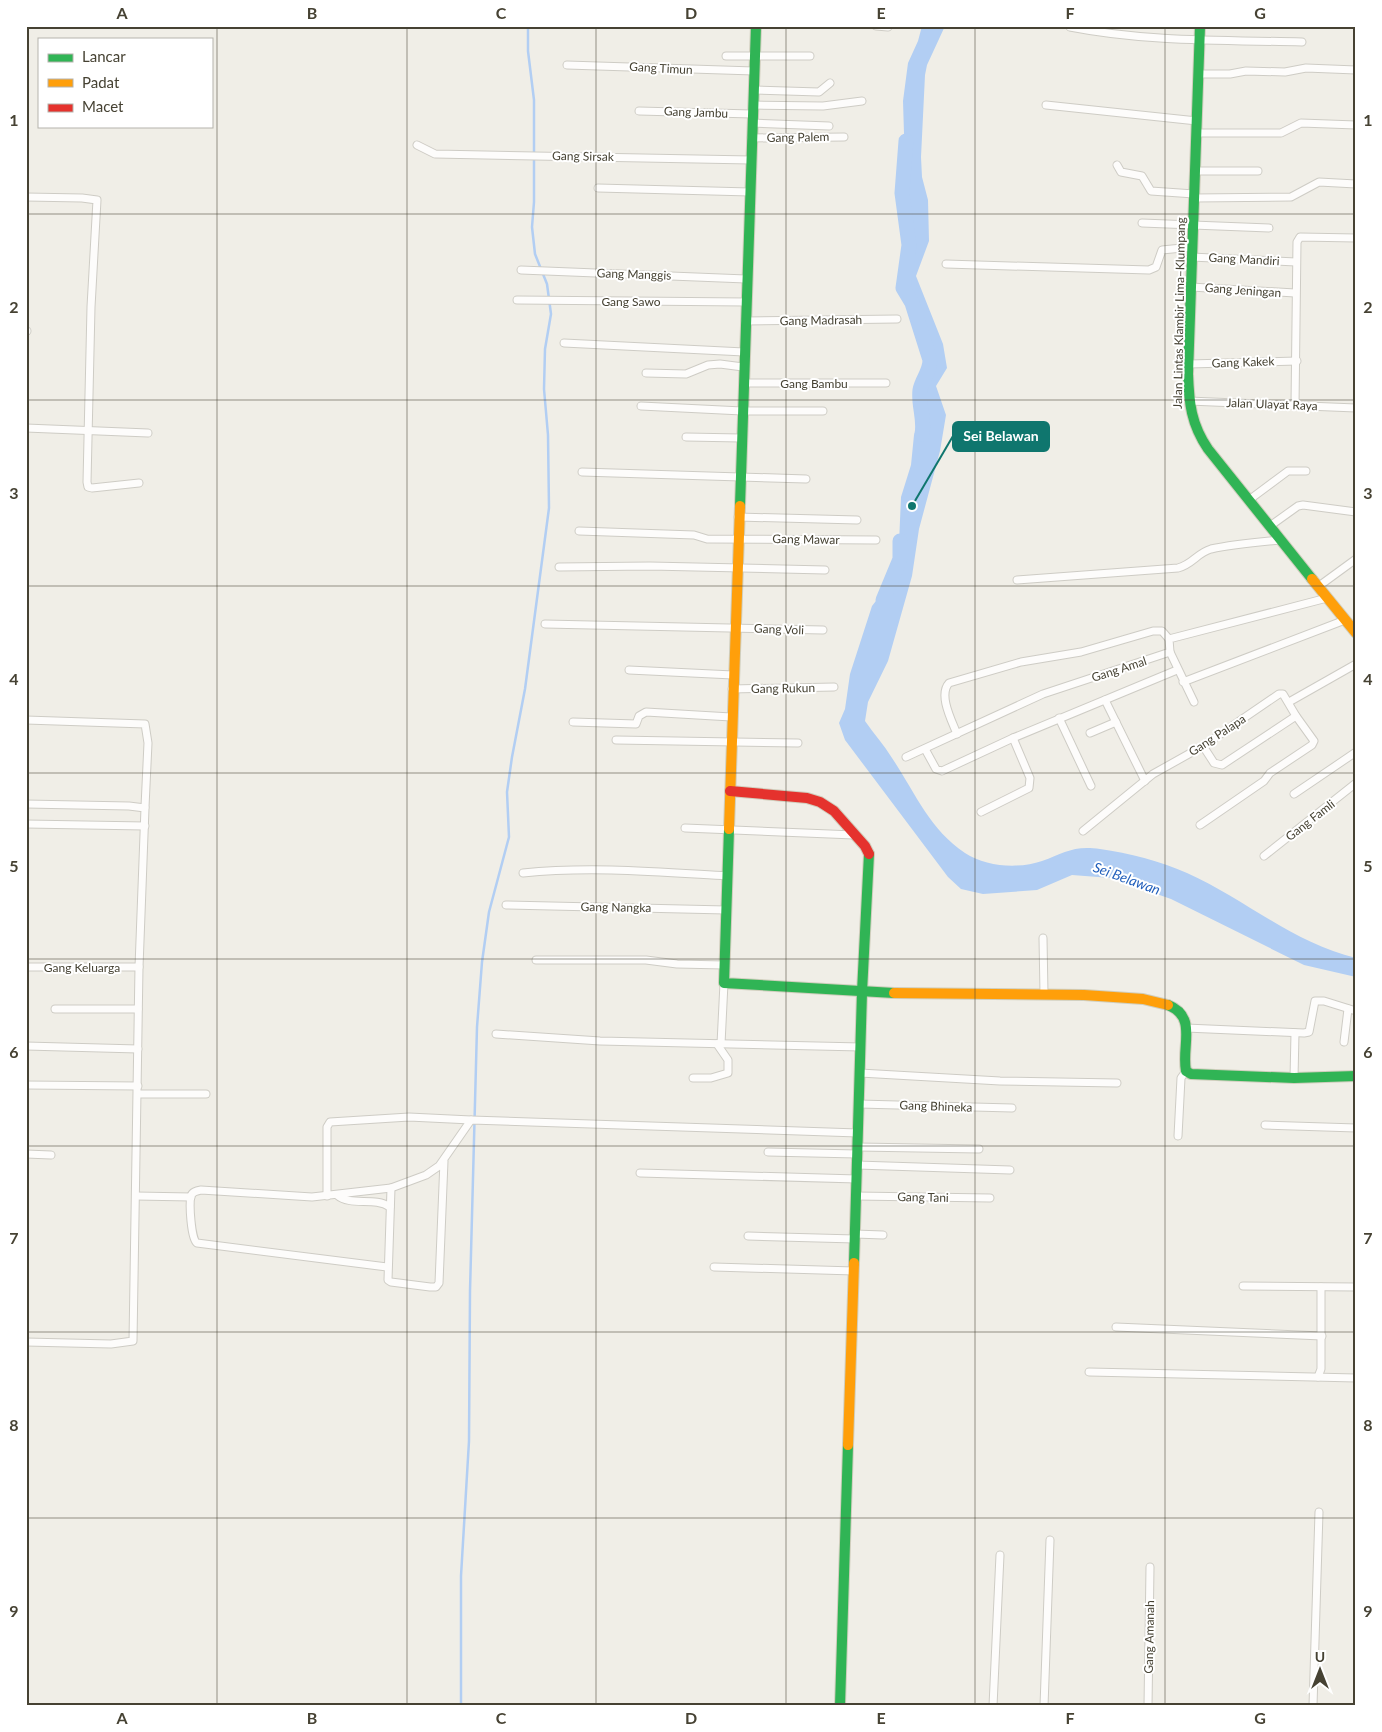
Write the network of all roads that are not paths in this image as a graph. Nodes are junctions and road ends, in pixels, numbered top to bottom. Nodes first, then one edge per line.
1 (756, 26) edge
2 (876, 26) edge
3 (1200, 26) edge
4 (888, 27) edge
5 (1070, 27) edge
6 (1199, 40) junction
7 (1302, 42) dead end
8 (726, 56) dead end
9 (810, 56) dead end
10 (754, 57) junction
11 (567, 64) dead end
12 (1356, 70) edge
13 (754, 71) junction
14 (1198, 74) junction
15 (830, 83) dead end
16 (753, 90) junction
17 (862, 101) dead end
18 (1046, 105) dead end
19 (639, 111) dead end
20 (752, 114) junction
21 (1197, 121) junction
22 (1356, 125) edge
23 (829, 126) dead end
24 (1196, 133) junction
25 (844, 137) dead end
26 (752, 138) junction
27 (417, 145) dead end
28 (751, 160) junction
29 (1117, 165) dead end
30 (1195, 171) junction
31 (1258, 171) dead end
32 (1356, 184) edge
33 (598, 188) dead end
34 (750, 192) junction
35 (1194, 196) junction
36 (26, 197) edge
37 (1142, 223) dead end
38 (1192, 225) junction
39 (1269, 228) dead end
40 (1356, 238) edge
41 (1192, 252) junction
42 (1296, 262) junction
43 (946, 264) dead end
44 (521, 270) dead end
45 (746, 279) junction
46 (1191, 287) junction
47 (1295, 293) junction
48 (517, 300) dead end
49 (746, 302) junction
50 (897, 319) dead end
51 (745, 321) junction
52 (564, 343) dead end
53 (744, 352) junction
54 (1297, 360) junction
55 (1189, 364) junction
56 (743, 367) junction
57 (646, 373) dead end
58 (743, 383) junction
59 (886, 383) dead end
60 (1188, 400) junction
61 (1295, 405) junction
62 (641, 406) dead end
63 (1356, 408) edge
64 (742, 411) junction
65 (822, 412) dead end
66 (26, 428) edge
67 (88, 430) junction
68 (148, 433) dead end
69 (686, 437) dead end
70 (741, 438) junction
71 (1306, 471) dead end
72 (582, 472) dead end
73 (740, 476) junction
74 (806, 479) dead end
75 (139, 483) dead end
76 (1249, 500) junction
77 (1356, 512) edge
78 (738, 517) junction
79 (857, 520) dead end
80 (1270, 526) junction
81 (579, 531) dead end
82 (737, 539) junction
83 (876, 540) dead end
84 (1280, 540) junction
85 (1356, 559) edge
86 (559, 567) dead end
87 (736, 569) junction
88 (825, 570) dead end
89 (1017, 580) dead end
90 (1318, 586) junction
91 (1327, 598) junction
92 (1345, 620) junction
93 (545, 624) dead end
94 (734, 627) junction
95 (823, 630) dead end
96 (1356, 633) edge
97 (1169, 638) junction
98 (1170, 652) junction
99 (1356, 664) edge
100 (629, 670) dead end
101 (1177, 670) junction
102 (733, 675) junction
103 (1183, 682) junction
104 (834, 686) dead end
105 (732, 688) junction
106 (1105, 700) junction
107 (1194, 702) dead end
108 (1289, 702) junction
109 (1296, 716) junction
110 (731, 717) junction
111 (1059, 718) junction
112 (26, 720) edge
113 (572, 722) dead end
114 (1116, 722) junction
115 (1090, 733) dead end
116 (957, 734) junction
117 (1013, 738) junction
118 (616, 740) dead end
119 (730, 742) junction
120 (798, 744) dead end
121 (1202, 746) junction
122 (925, 749) junction
123 (1356, 752) edge
124 (906, 757) dead end
125 (1144, 780) junction
126 (1356, 783) edge
127 (1091, 786) dead end
128 (730, 791) junction
129 (1294, 794) dead end
130 (26, 804) edge
131 (145, 807) junction
132 (981, 812) dead end
133 (26, 824) edge
134 (1200, 825) dead end
135 (145, 826) junction
136 (685, 828) dead end
137 (728, 828) junction
138 (1083, 831) dead end
139 (854, 835) junction
140 (1264, 856) dead end
141 (523, 873) dead end
142 (727, 876) junction
143 (506, 905) dead end
144 (726, 910) junction
145 (1043, 938) dead end
146 (536, 960) dead end
147 (724, 966) junction
148 (26, 967) edge
149 (139, 967) junction
150 (724, 984) junction
151 (862, 992) junction
152 (1044, 994) junction
153 (55, 1009) dead end
154 (138, 1009) junction
155 (1348, 1009) junction
156 (1356, 1011) edge
157 (1186, 1028) junction
158 (1295, 1033) junction
159 (496, 1034) dead end
160 (1344, 1042) dead end
161 (719, 1044) junction
162 (26, 1046) edge
163 (861, 1047) junction
164 (138, 1049) junction
165 (1186, 1071) junction
166 (860, 1073) junction
167 (1356, 1076) edge
168 (693, 1078) dead end
169 (1294, 1078) junction
170 (1116, 1083) dead end
171 (26, 1085) edge
172 (138, 1090) junction
173 (206, 1094) dead end
174 (859, 1104) junction
175 (1012, 1108) dead end
176 (473, 1120) junction
177 (1265, 1126) dead end
178 (1356, 1128) edge
179 (858, 1133) junction
180 (1178, 1136) dead end
181 (979, 1149) dead end
182 (858, 1150) junction
183 (768, 1152) dead end
184 (26, 1154) edge
185 (51, 1154) dead end
186 (444, 1161) junction
187 (857, 1165) junction
188 (1010, 1170) dead end
189 (640, 1173) dead end
190 (857, 1179) junction
191 (391, 1188) junction
192 (337, 1194) junction
193 (136, 1196) junction
194 (326, 1196) junction
195 (856, 1196) junction
196 (191, 1197) junction
197 (990, 1198) dead end
198 (390, 1207) junction
199 (883, 1235) dead end
200 (748, 1236) dead end
201 (855, 1237) junction
202 (387, 1267) junction
203 (714, 1267) dead end
204 (854, 1272) junction
205 (1243, 1286) dead end
206 (1321, 1287) junction
207 (1356, 1287) edge
208 (1116, 1327) dead end
209 (1322, 1336) junction
210 (26, 1342) edge
211 (1089, 1372) dead end
212 (1318, 1377) junction
213 (1356, 1378) edge
214 (1319, 1512) dead end
215 (1050, 1540) dead end
216 (1000, 1554) dead end
217 (1150, 1567) dead end
218 (840, 1706) edge
219 (994, 1706) edge
220 (1044, 1706) edge
221 (1148, 1706) edge
222 (1313, 1706) edge

1 - 10 street
2 - 4 street
3 - 6 street, Jalan Lintas Klambir Lima–Klumpang
5 - 6 street
6 - 7 street
6 - 14 street, Jalan Lintas Klambir Lima–Klumpang
8 - 10 street
9 - 10 street
10 - 13 street
11 - 13 street, Gang Timun
12 - 14 street
13 - 16 street
14 - 21 street, Jalan Lintas Klambir Lima–Klumpang
15 - 16 street
16 - 20 street
17 - 20 street
18 - 21 street
19 - 20 street, Gang Jambu
20 - 23 street
20 - 26 street
21 - 24 street, Jalan Lintas Klambir Lima–Klumpang
22 - 24 street
24 - 30 street, Jalan Lintas Klambir Lima–Klumpang
25 - 26 street, Gang Palem
26 - 28 street
27 - 28 street, Gang Sirsak
28 - 34 street
29 - 35 street
30 - 31 street
30 - 35 street, Jalan Lintas Klambir Lima–Klumpang
32 - 35 street
33 - 34 street
34 - 45 street
35 - 38 street, Jalan Lintas Klambir Lima–Klumpang
36 - 67 street
37 - 38 street
38 - 39 street
38 - 41 street, Jalan Lintas Klambir Lima–Klumpang
40 - 42 street
41 - 42 street, Gang Mandiri
41 - 43 street, Gang Mandiri
41 - 46 street, Jalan Lintas Klambir Lima–Klumpang
42 - 47 street
44 - 45 street, Gang Manggis
45 - 49 street
46 - 47 street, Gang Jeningan
46 - 55 street, Jalan Lintas Klambir Lima–Klumpang
47 - 54 street
48 - 49 street, Gang Sawo
49 - 51 street
50 - 51 street, Gang Madrasah
51 - 53 street
52 - 53 street
53 - 56 street
54 - 55 street, Gang Kakek
54 - 61 street
55 - 60 street, Jalan Lintas Klambir Lima–Klumpang
56 - 57 street
56 - 58 street
58 - 59 street, Gang Bambu
58 - 64 street
60 - 61 street, Jalan Ulayat Raya
60 - 76 street, Jalan Lintas Klambir Lima–Klumpang
61 - 63 street, Jalan Ulayat Raya
62 - 64 street
64 - 65 street
64 - 70 street
66 - 67 street
67 - 68 street
67 - 75 street
69 - 70 street
70 - 73 street
71 - 76 street
72 - 73 street
73 - 74 street
73 - 78 street
76 - 80 street, Jalan Lintas Klambir Lima–Klumpang
77 - 80 street
78 - 79 street
78 - 82 street
80 - 84 street, Jalan Lintas Klambir Lima–Klumpang
81 - 82 street, Gang Mawar
82 - 83 street, Gang Mawar
82 - 87 street
84 - 89 street
84 - 90 street, Jalan Lintas Klambir Lima–Klumpang
85 - 90 street
86 - 87 street
87 - 88 street
87 - 94 street
90 - 91 street, Jalan Lintas Klambir Lima–Klumpang
91 - 92 street, Jalan Lintas Klambir Lima–Klumpang
91 - 97 street
92 - 96 street, Jalan Lintas Klambir Lima–Klumpang
92 - 103 street
93 - 94 street, Gang Voli
94 - 95 street, Gang Voli
94 - 102 street
97 - 98 street
97 - 116 street
98 - 101 street
98 - 116 street, Gang Amal
99 - 108 street
100 - 102 street
101 - 103 street
101 - 106 street
102 - 105 street
103 - 107 street
104 - 105 street, Gang Rukun
105 - 110 street
106 - 111 street
106 - 114 street
108 - 109 street
108 - 121 street, Gang Palapa
109 - 121 street
109 - 134 street
110 - 113 street
110 - 119 street
111 - 117 street
111 - 127 street
112 - 131 street
114 - 115 street
114 - 125 street
116 - 122 street, Gang Amal
117 - 122 street
117 - 132 street
118 - 119 street
119 - 120 street
119 - 128 street
121 - 125 street, Gang Palapa
122 - 124 street, Gang Amal
123 - 129 street
125 - 138 street, Gang Palapa
126 - 140 street, Gang Famli
128 - 137 street
128 - 139 street
130 - 131 street
131 - 135 street
133 - 135 street
135 - 149 street
136 - 137 street
137 - 139 street
137 - 142 street
139 - 151 street
141 - 142 street
142 - 144 street
143 - 144 street, Gang Nangka
144 - 147 street
145 - 152 street
146 - 147 street
147 - 150 street
148 - 149 street, Gang Keluarga
149 - 154 street
150 - 151 street
150 - 161 street
151 - 152 street
151 - 163 street
152 - 157 street
153 - 154 street
154 - 164 street
155 - 156 street
155 - 158 street
155 - 160 street
157 - 158 street
157 - 165 street
158 - 169 street
159 - 161 street
161 - 163 street
161 - 168 street
162 - 164 street
163 - 166 street
164 - 172 street
165 - 169 street
165 - 180 street
166 - 170 street
166 - 174 street
167 - 169 street
171 - 172 street
172 - 173 street
172 - 193 street
174 - 175 street, Gang Bhineka
174 - 179 street
176 - 179 street
176 - 186 street
176 - 194 street
177 - 178 street
179 - 182 street
181 - 182 street
182 - 183 street
182 - 187 street
184 - 185 street
186 - 191 street
186 - 202 street
187 - 188 street
187 - 190 street
189 - 190 street
190 - 195 street
191 - 192 street
191 - 198 street
192 - 194 street
192 - 198 street
193 - 196 street
193 - 210 street
194 - 196 street
195 - 197 street, Gang Tani
195 - 201 street
196 - 202 street
198 - 202 street
199 - 201 street
200 - 201 street
201 - 204 street
203 - 204 street
204 - 218 street
205 - 206 street
206 - 207 street
206 - 209 street
208 - 209 street
209 - 212 street
211 - 212 street
212 - 213 street
214 - 222 street
215 - 220 street
216 - 219 street
217 - 221 street, Gang Amanah

